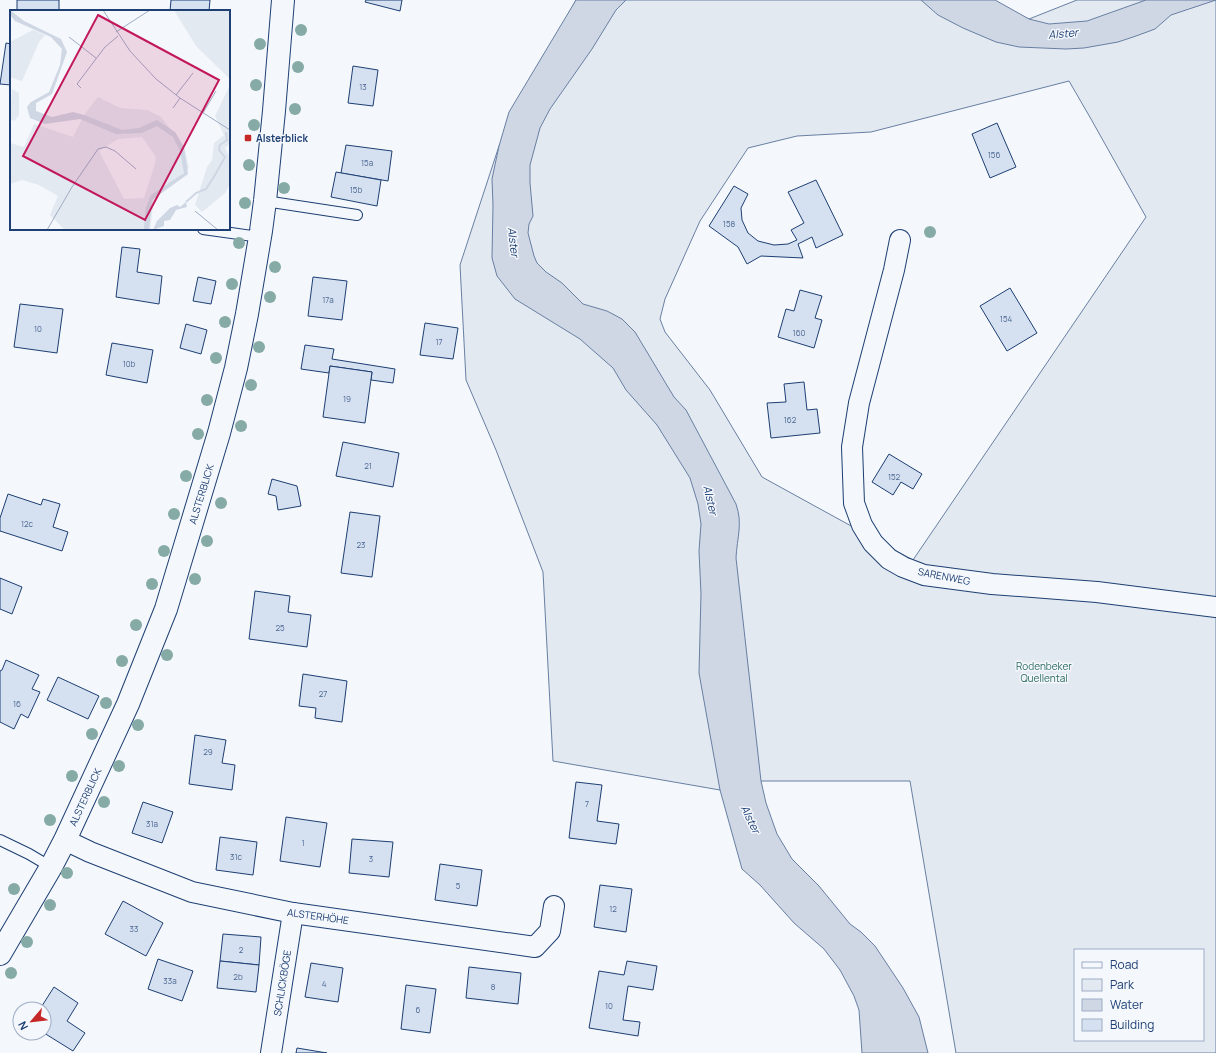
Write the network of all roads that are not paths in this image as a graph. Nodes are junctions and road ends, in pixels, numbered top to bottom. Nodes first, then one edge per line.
1 (283, 0) edge
2 (265, 201) junction
3 (357, 215) dead end
4 (210, 230) edge
5 (260, 237) junction
6 (900, 240) dead end
7 (1216, 606) edge
8 (0, 840) edge
9 (65, 840) junction
10 (51, 867) junction
11 (554, 906) dead end
12 (293, 913) junction
13 (0, 954) edge
14 (271, 1053) edge

1 - 2 street, ALSTERBLICK
2 - 3 lane
2 - 5 street, ALSTERBLICK
4 - 5 lane
5 - 9 street, ALSTERBLICK
6 - 7 street, SARENWEG
8 - 10 lane
9 - 10 street, ALSTERBLICK
9 - 12 street, ALSTERHÖHE
10 - 13 street, ALSTERBLICK
11 - 12 street, ALSTERHÖHE
12 - 14 street, SCHLICKBÖGE

